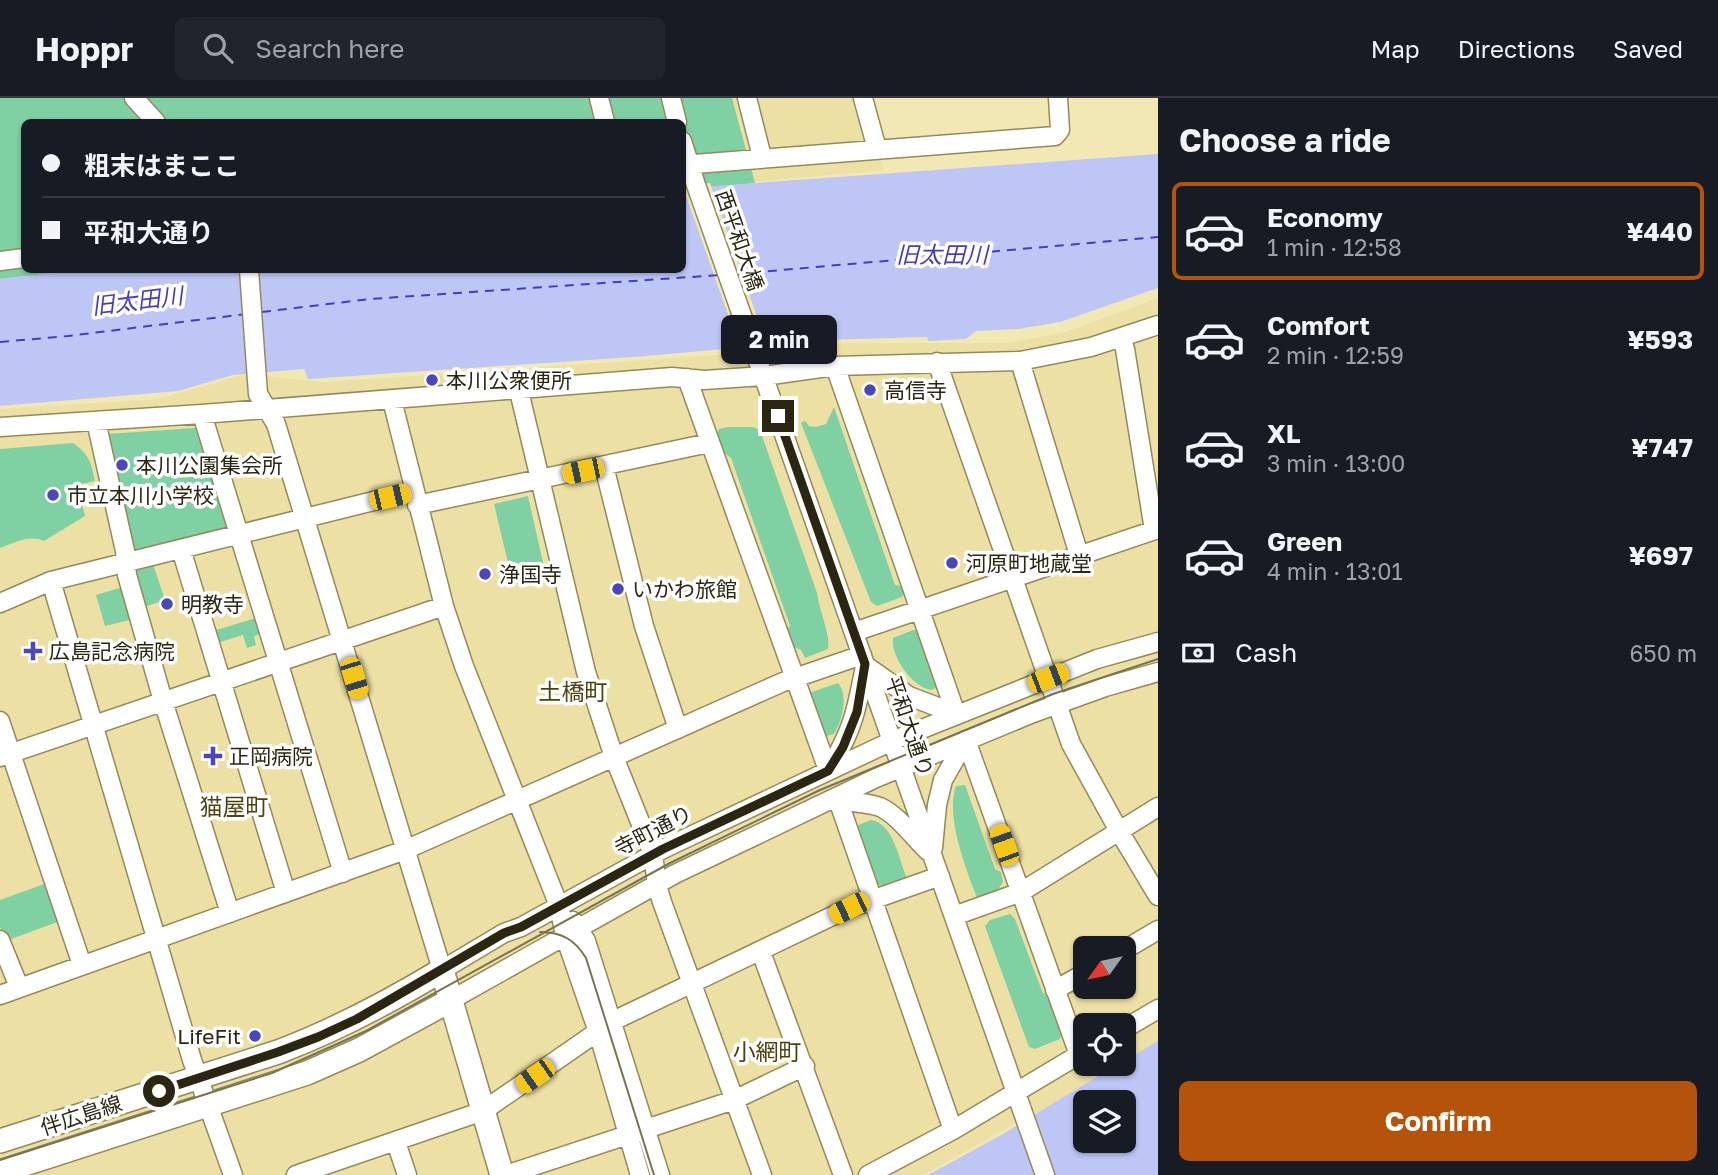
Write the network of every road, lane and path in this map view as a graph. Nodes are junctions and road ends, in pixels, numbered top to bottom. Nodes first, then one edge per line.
1 (134, 98) edge
2 (599, 98) edge
3 (671, 98) edge
4 (747, 98) edge
5 (863, 98) edge
6 (1058, 98) edge
7 (153, 119) edge
8 (604, 119) edge
9 (676, 119) edge
10 (877, 149) junction
11 (762, 157) junction
12 (686, 164) edge
13 (21, 258) edge
14 (0, 261) edge
15 (249, 273) edge
16 (1158, 325) edge
17 (1121, 338) junction
18 (754, 350) joint
19 (1020, 361) junction
20 (937, 362) junction
21 (835, 366) junction
22 (764, 376) junction
23 (687, 378) junction
24 (519, 391) junction
25 (392, 400) junction
26 (268, 409) junction
27 (202, 414) junction
28 (96, 421) junction
29 (0, 427) edge
30 (709, 443) junction
31 (604, 466) junction
32 (541, 480) junction
33 (415, 498) junction
34 (305, 519) junction
35 (1156, 530) edge
36 (240, 535) junction
37 (181, 549) junction
38 (1079, 555) junction
39 (126, 562) junction
40 (1013, 579) junction
41 (51, 581) junction
42 (0, 603) edge
43 (444, 606) junction
44 (919, 611) junction
45 (854, 632) junction
46 (342, 640) junction
47 (1158, 642) edge
48 (863, 660) junction
49 (277, 663) junction
50 (1158, 672) edge
51 (794, 678) junction
52 (1048, 678) junction
53 (222, 681) junction
54 (163, 701) junction
55 (1056, 705) junction
56 (956, 714) junction
57 (0, 721) edge
58 (93, 725) junction
59 (678, 729) junction
60 (966, 740) junction
61 (891, 741) junction
62 (5, 756) edge
63 (614, 757) junction
64 (901, 767) junction
65 (828, 771) junction
66 (837, 797) junction
67 (517, 801) junction
68 (1158, 807) edge
69 (1118, 831) junction
70 (405, 850) junction
71 (653, 854) junction
72 (933, 856) junction
73 (343, 873) junction
74 (940, 876) junction
75 (657, 885) junction
76 (1021, 892) junction
77 (286, 893) junction
78 (1158, 896) edge
79 (873, 899) junction
80 (559, 906) junction
81 (230, 913) junction
82 (954, 916) junction
83 (1158, 930) edge
84 (572, 932) junction
85 (156, 939) junction
86 (0, 940) edge
87 (1136, 943) edge
88 (761, 952) junction
89 (82, 965) junction
90 (442, 970) junction
91 (1073, 979) edge
92 (692, 985) junction
93 (19, 988) junction
94 (1055, 990) junction
95 (0, 995) edge
96 (451, 1000) junction
97 (1158, 1009) edge
98 (613, 1021) junction
99 (1136, 1022) edge
100 (598, 1032) junction
101 (1073, 1032) edge
102 (1073, 1058) edge
103 (805, 1066) junction
104 (198, 1078) junction
105 (1015, 1093) junction
106 (734, 1100) junction
107 (209, 1105) junction
108 (483, 1111) junction
109 (646, 1130) junction
110 (953, 1130) junction
111 (628, 1136) junction
112 (0, 1141) edge
113 (396, 1142) junction
114 (0, 1171) edge
115 (319, 1171) edge
116 (233, 1175) edge
117 (296, 1175) edge
118 (407, 1175) edge
119 (504, 1175) edge
120 (640, 1175) edge
121 (660, 1175) edge
122 (762, 1175) edge
123 (843, 1175) edge
124 (868, 1175) edge
125 (1045, 1175) edge

1 - 7 street
2 - 8 street
3 - 9 street
4 - 11 street
5 - 10 street
6 - 10 street
10 - 11 street
11 - 12 street
12 - 18 street, 西平和大橋
13 - 14 street
15 - 26 street
16 - 17 street
17 - 19 street
17 - 35 street
18 - 22 street, 平和大通り
19 - 20 street
19 - 38 street
20 - 21 street
20 - 40 street
21 - 22 street
21 - 44 street
22 - 23 street
22 - 45 street, 平和大通り
23 - 24 street
23 - 30 street
24 - 25 street
24 - 32 street
25 - 26 street
25 - 33 street
26 - 27 street
26 - 34 street
27 - 28 street
27 - 36 street
28 - 29 street
28 - 39 street
30 - 31 street
30 - 51 street
31 - 32 street
31 - 59 street
32 - 33 street
32 - 63 street
33 - 34 street
33 - 43 street
34 - 36 street
34 - 46 street
35 - 38 street
36 - 37 street
36 - 49 street
37 - 39 street
37 - 53 street
38 - 40 street
39 - 41 street
39 - 54 street
40 - 44 street
40 - 52 street
41 - 42 street
41 - 58 street
43 - 46 street
43 - 67 street
44 - 45 street
44 - 56 street
45 - 48 street, 平和大通り
46 - 49 street
46 - 70 street
47 - 52 street, 寺町通り
48 - 51 street
48 - 56 street
48 - 61 street, 平和大通り
48 - 65 street
49 - 53 street
49 - 73 street
50 - 55 street
51 - 59 street
51 - 65 street
52 - 55 street
52 - 56 street, 寺町通り
53 - 54 street
53 - 77 street
54 - 58 street
54 - 81 street
55 - 60 street
55 - 69 street
56 - 61 street, 寺町通り
57 - 62 street
58 - 62 street
58 - 85 street
59 - 63 street
60 - 64 street
60 - 72 street
60 - 76 street
61 - 64 street, 平和大通り
61 - 65 street, 寺町通り
62 - 89 street
63 - 67 street
63 - 71 street
64 - 66 street
64 - 72 street, 平和大通り
65 - 71 street, 寺町通り
66 - 72 street
66 - 75 street
66 - 79 street
67 - 70 street
67 - 80 street
68 - 69 street
69 - 76 street
69 - 78 street
70 - 73 street
70 - 90 street
71 - 75 street
71 - 80 street, 寺町通り
72 - 74 street, 平和大通り
73 - 77 street
74 - 79 street
74 - 82 street, 平和大通り
75 - 84 street
75 - 92 street
76 - 82 street
76 - 94 street
77 - 81 street
79 - 88 street
79 - 110 street
80 - 84 street
80 - 90 street, 寺町通り
81 - 85 street
82 - 105 street, 平和大通り
83 - 87 street
84 - 96 street
84 - 98 street
84 - 100 street
85 - 89 street
85 - 104 street
86 - 93 street
88 - 92 street
88 - 103 street
89 - 93 street
90 - 96 main road
90 - 104 main road, 伴広島線
91 - 94 street
92 - 98 street
92 - 106 street
93 - 95 street
94 - 101 street
96 - 107 main road, 伴広島線
96 - 108 main road
97 - 99 street
98 - 100 street
98 - 109 street
100 - 108 street
100 - 111 street
102 - 105 street
103 - 106 street
103 - 123 street
104 - 107 street
104 - 112 main road, 伴広島線
105 - 110 street
105 - 125 street, 平和大通り
106 - 109 street
106 - 122 street
107 - 114 main road, 伴広島線
107 - 116 street
108 - 113 street
108 - 119 main road
109 - 111 street
109 - 121 street
110 - 124 street
111 - 119 street
111 - 120 street
113 - 115 street
113 - 118 street
115 - 117 street

